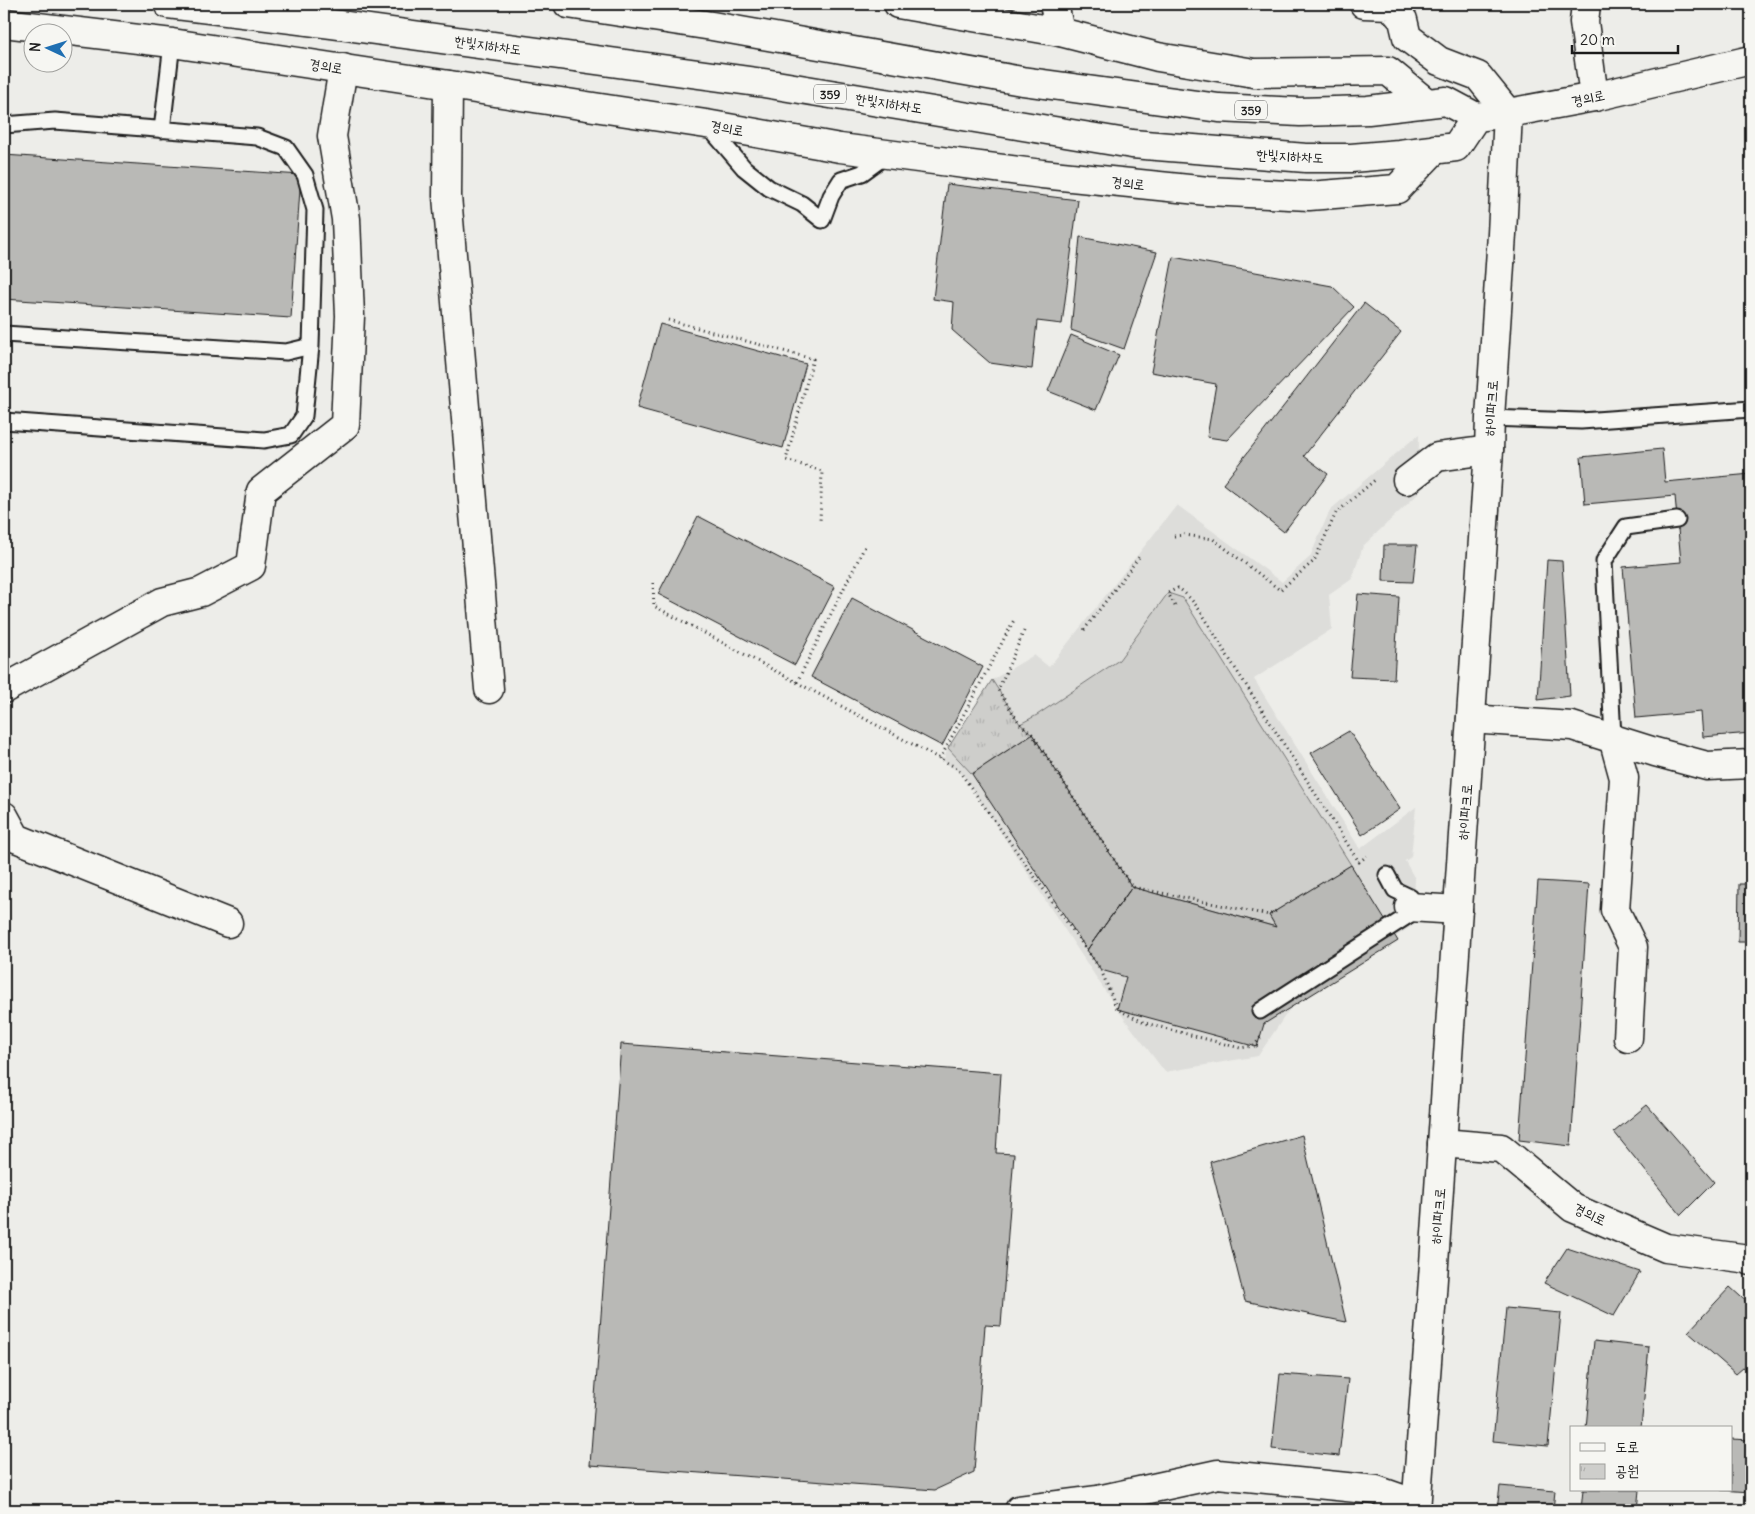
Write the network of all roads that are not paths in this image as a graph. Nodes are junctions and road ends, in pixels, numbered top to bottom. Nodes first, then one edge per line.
1 (168, 4) edge
2 (568, 4) edge
3 (898, 4) edge
4 (1054, 4) edge
5 (1364, 4) edge
6 (1586, 4) edge
7 (950, 7) edge
8 (4, 23) edge
9 (1060, 32) junction
10 (172, 43) junction
11 (1751, 60) edge
12 (343, 68) junction
13 (448, 85) junction
14 (1594, 97) junction
15 (1427, 103) junction
16 (1508, 113) junction
17 (1476, 117) junction
18 (706, 124) junction
19 (4, 125) edge
20 (162, 130) junction
21 (1435, 149) junction
22 (888, 154) junction
23 (4, 334) edge
24 (311, 346) junction
25 (1751, 409) edge
26 (1490, 418) junction
27 (4, 421) edge
28 (1489, 450) junction
29 (1407, 480) dead end
30 (1677, 520) dead end
31 (4, 689) edge
32 (489, 689) dead end
33 (1471, 719) junction
34 (1612, 738) junction
35 (1751, 764) edge
36 (4, 816) edge
37 (1387, 875) road end
38 (1410, 906) junction
39 (1458, 910) junction
40 (228, 923) dead end
41 (1260, 1011) road end
42 (1628, 1038) dead end
43 (1442, 1143) junction
44 (1751, 1261) edge
45 (1416, 1507) edge
46 (1019, 1510) edge

1 - 21 street, 한빛지하차도 / 359
2 - 15 street, 359
3 - 7 street
4 - 9 street
5 - 16 street
6 - 14 street
7 - 9 street
8 - 10 street, 경의로
9 - 15 street
10 - 12 street, 경의로
10 - 20 lane
11 - 14 street, 경의로
12 - 13 street, 경의로
12 - 31 street
13 - 18 street, 경의로
13 - 32 street
14 - 16 street, 경의로
15 - 17 street, 359
16 - 17 street, 경의로
16 - 26 street, 하이파크로
17 - 21 street, 한빛지하차도 / 359
18 - 22 street, 경의로
18 - 22 lane
19 - 20 lane
20 - 24 lane
21 - 22 street, 경의로
23 - 24 lane
24 - 27 lane
25 - 26 lane
26 - 28 street, 하이파크로
28 - 29 street
28 - 33 street, 하이파크로
30 - 34 lane
33 - 34 street
33 - 39 street, 하이파크로
34 - 35 street
34 - 42 street
36 - 40 street
37 - 38 lane
38 - 39 street
38 - 41 lane
39 - 43 street, 하이파크로
43 - 44 street, 경의로
43 - 45 street, 하이파크로
45 - 46 street

